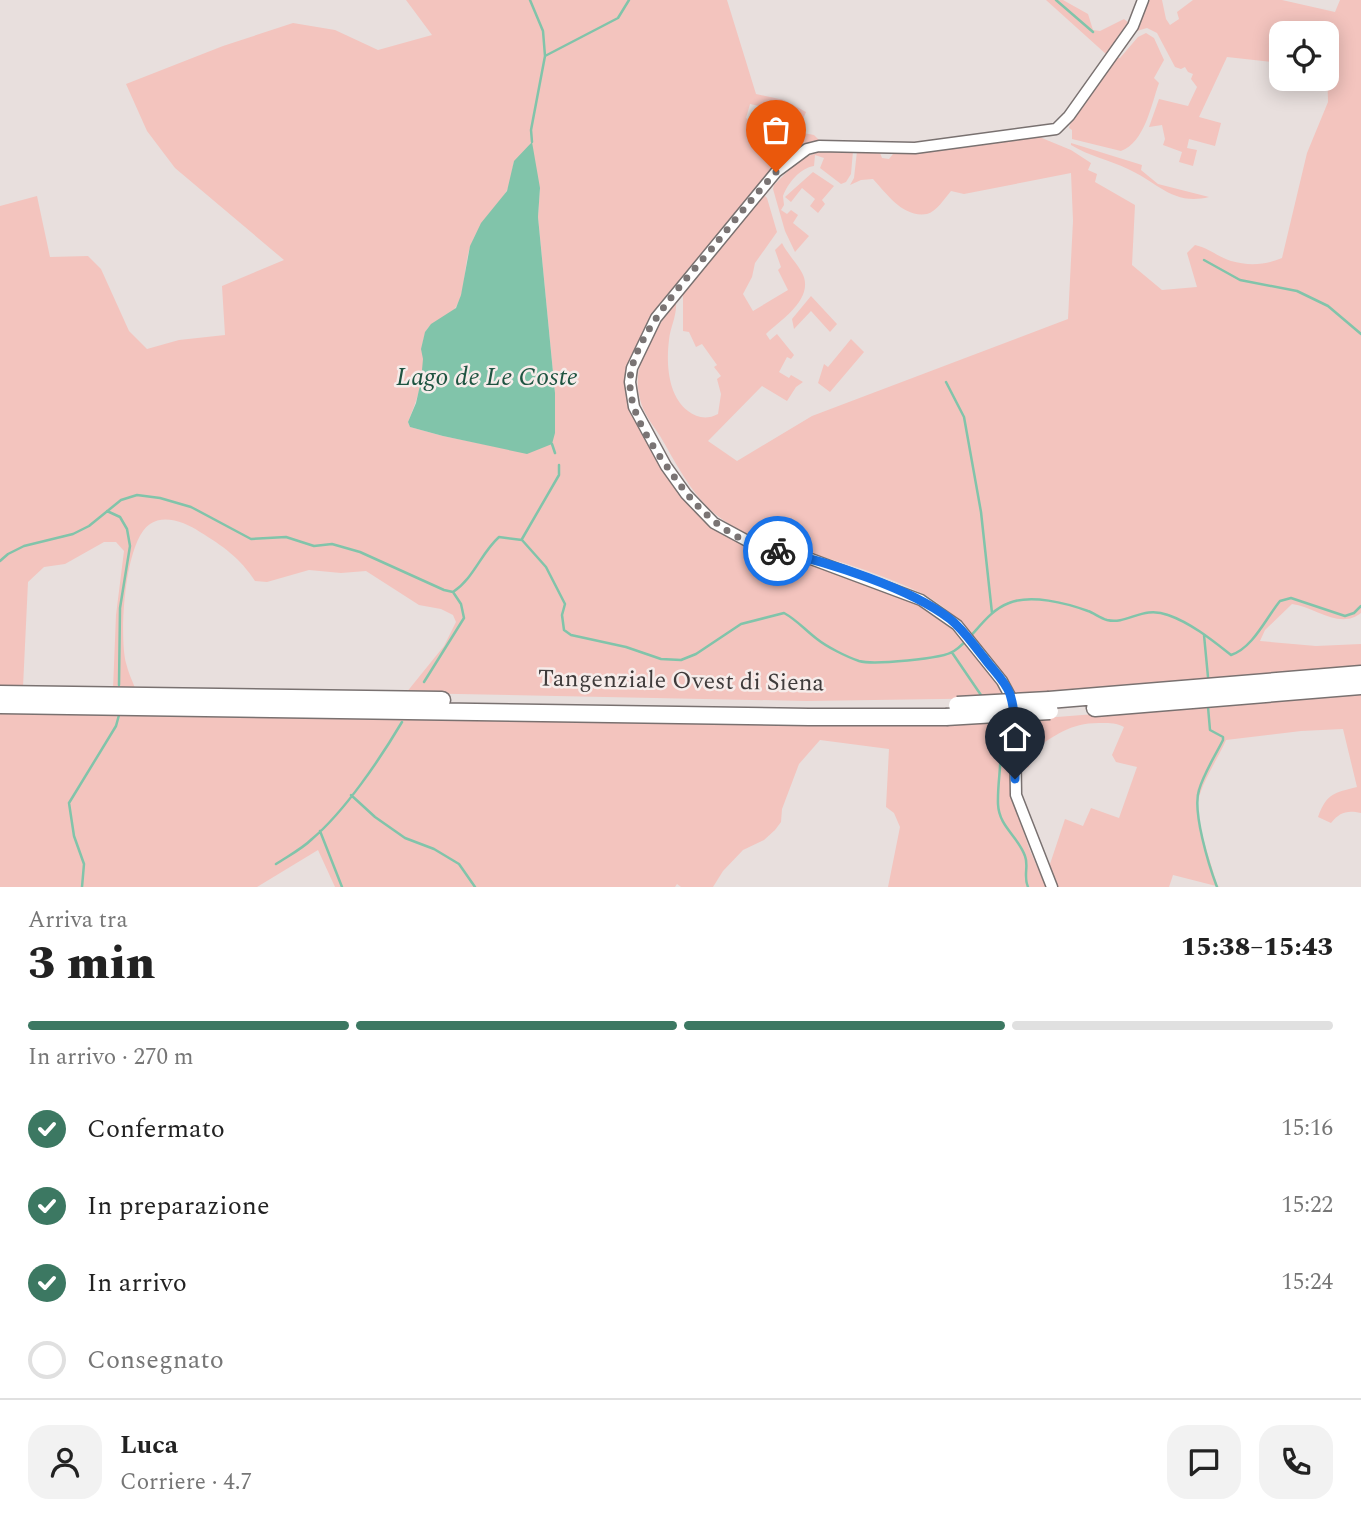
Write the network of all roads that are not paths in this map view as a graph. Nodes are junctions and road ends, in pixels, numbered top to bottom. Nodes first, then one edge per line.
1 (1143, 0) edge
2 (1361, 674) edge
3 (1361, 686) edge
4 (0, 694) edge
5 (0, 705) edge
6 (1050, 706) junction
7 (769, 711) junction
8 (1052, 887) edge

1 - 8 street
2 - 6 highway, Tangenziale Ovest di Siena
3 - 6 highway, Tangenziale Ovest di Siena
4 - 7 highway, Tangenziale Ovest di Siena
5 - 7 highway, Tangenziale Ovest di Siena
6 - 7 highway, Tangenziale Ovest di Siena, bridge

